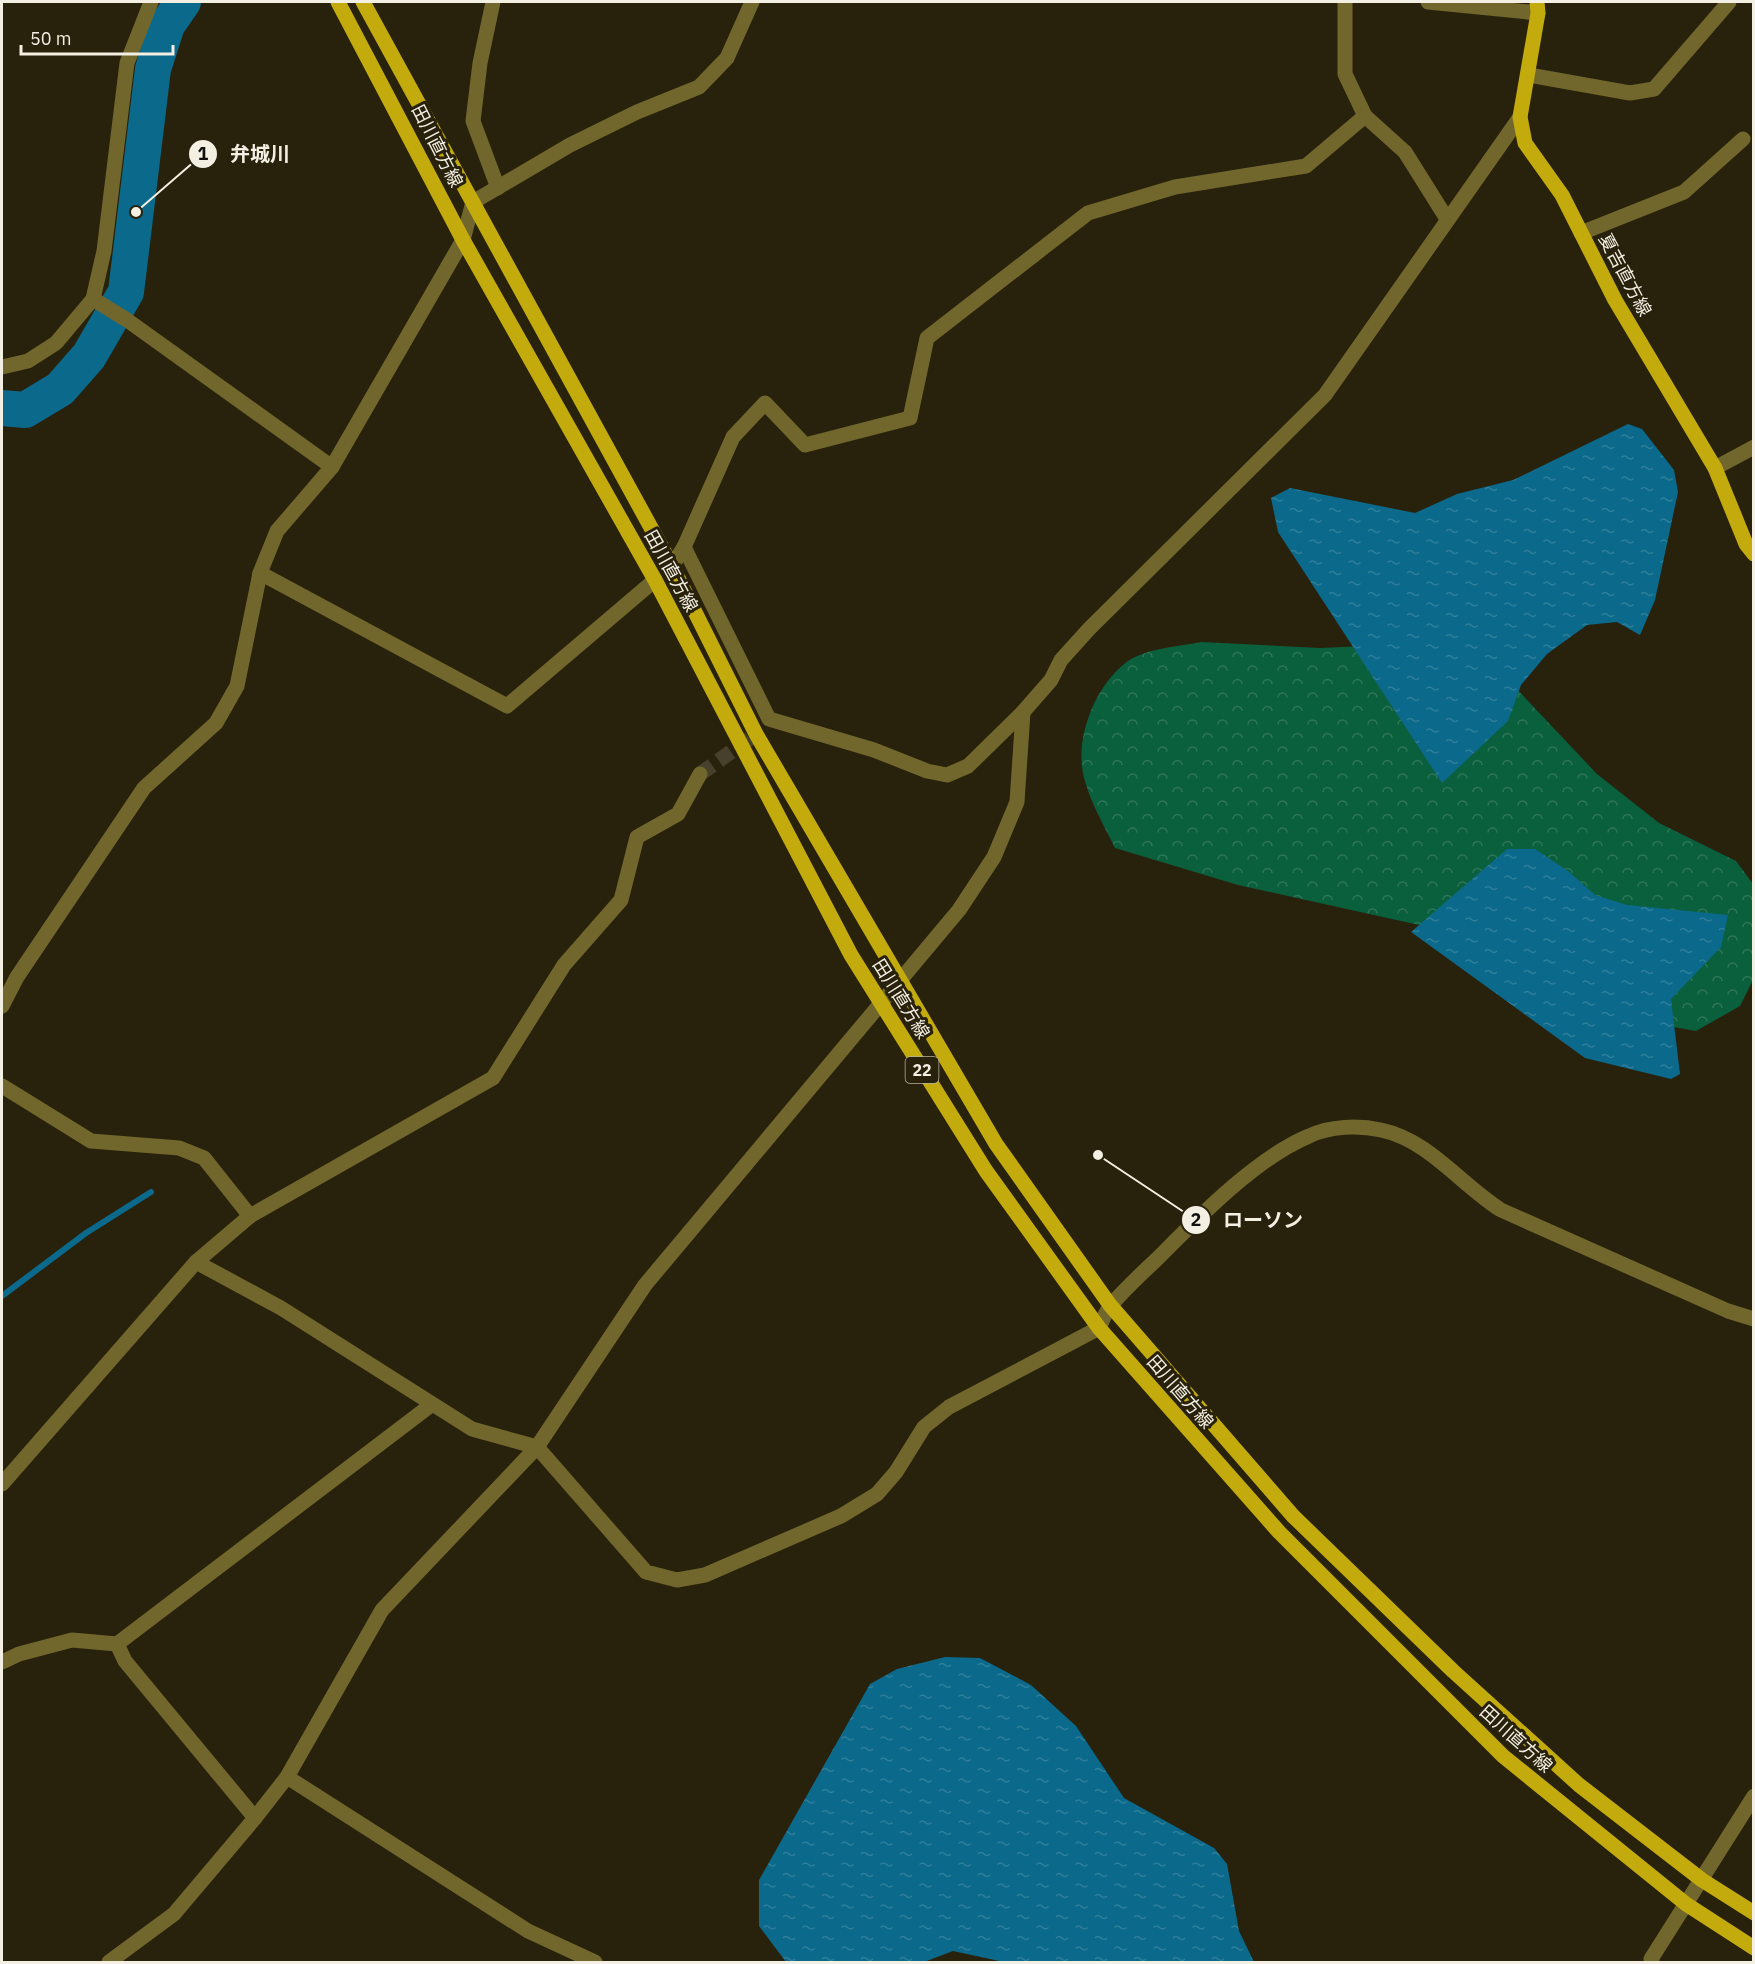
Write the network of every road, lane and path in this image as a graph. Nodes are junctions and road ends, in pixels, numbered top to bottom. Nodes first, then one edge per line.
1 (151, 2) edge
2 (338, 2) edge
3 (363, 2) edge
4 (494, 2) edge
5 (752, 2) edge
6 (1345, 2) edge
7 (1428, 2) edge
8 (1729, 2) edge
9 (1538, 7) edge
10 (1529, 75) junction
11 (1365, 116) junction
12 (1520, 117) junction
13 (1743, 139) dead end
14 (498, 188) junction
15 (473, 202) junction
16 (1447, 219) junction
17 (1581, 233) junction
18 (463, 240) junction
19 (97, 302) junction
20 (2, 367) edge
21 (1754, 447) edge
22 (332, 467) junction
23 (1715, 468) junction
24 (684, 548) junction
25 (1754, 554) edge
26 (672, 566) junction
27 (260, 573) junction
28 (654, 580) junction
29 (1023, 712) junction
30 (769, 719) junction
31 (756, 734) junction
32 (700, 774) tunnel mouth
33 (900, 983) junction
34 (2, 1006) edge
35 (882, 1006) junction
36 (2, 1086) edge
37 (250, 1216) junction
38 (196, 1262) junction
39 (1110, 1305) junction
40 (1754, 1319) edge
41 (1099, 1328) junction
42 (431, 1405) junction
43 (537, 1447) junction
44 (2, 1484) edge
45 (117, 1644) junction
46 (2, 1662) edge
47 (287, 1777) junction
48 (1754, 1796) edge
49 (255, 1818) junction
50 (1702, 1880) junction
51 (1686, 1904) junction
52 (1754, 1913) edge
53 (1754, 1948) edge
54 (1650, 1961) edge
55 (109, 1962) edge
56 (595, 1962) edge

1 - 19 street
2 - 18 main road, 田川直方線 / 22
3 - 15 main road, 田川直方線 / 22
4 - 14 street
5 - 14 street
6 - 11 street
7 - 9 street
8 - 10 street
9 - 10 main road, 夏吉直方線
10 - 12 main road, 夏吉直方線
11 - 16 street
11 - 24 street
12 - 16 street
12 - 17 main road, 夏吉直方線
13 - 17 street
14 - 15 street
15 - 18 street
15 - 26 main road, 田川直方線 / 22
16 - 29 street
17 - 23 main road, 夏吉直方線
18 - 22 street
18 - 28 main road, 田川直方線 / 22
19 - 20 street
19 - 22 street
21 - 23 street
22 - 27 street
23 - 25 main road, 夏吉直方線
24 - 26 street
24 - 30 street
26 - 31 main road, 田川直方線 / 22
27 - 28 street
27 - 34 street
28 - 35 main road, 田川直方線 / 22
29 - 30 street
29 - 33 street
30 - 31 street
31 - 33 main road, 田川直方線 / 22
32 - 37 street
33 - 35 street
33 - 39 main road, 田川直方線 / 22
35 - 41 main road, 田川直方線 / 22
35 - 43 street
36 - 37 street
37 - 38 street
38 - 42 street
38 - 44 street
39 - 40 street
39 - 41 street
39 - 50 main road, 田川直方線 / 22
41 - 43 street
41 - 51 main road, 田川直方線 / 22
42 - 43 street
42 - 45 street
43 - 47 street
45 - 46 street
45 - 49 street
47 - 49 street
47 - 56 street
48 - 50 street
49 - 55 street
50 - 51 street
50 - 52 main road, 田川直方線 / 22
51 - 53 main road, 田川直方線 / 22
51 - 54 street

